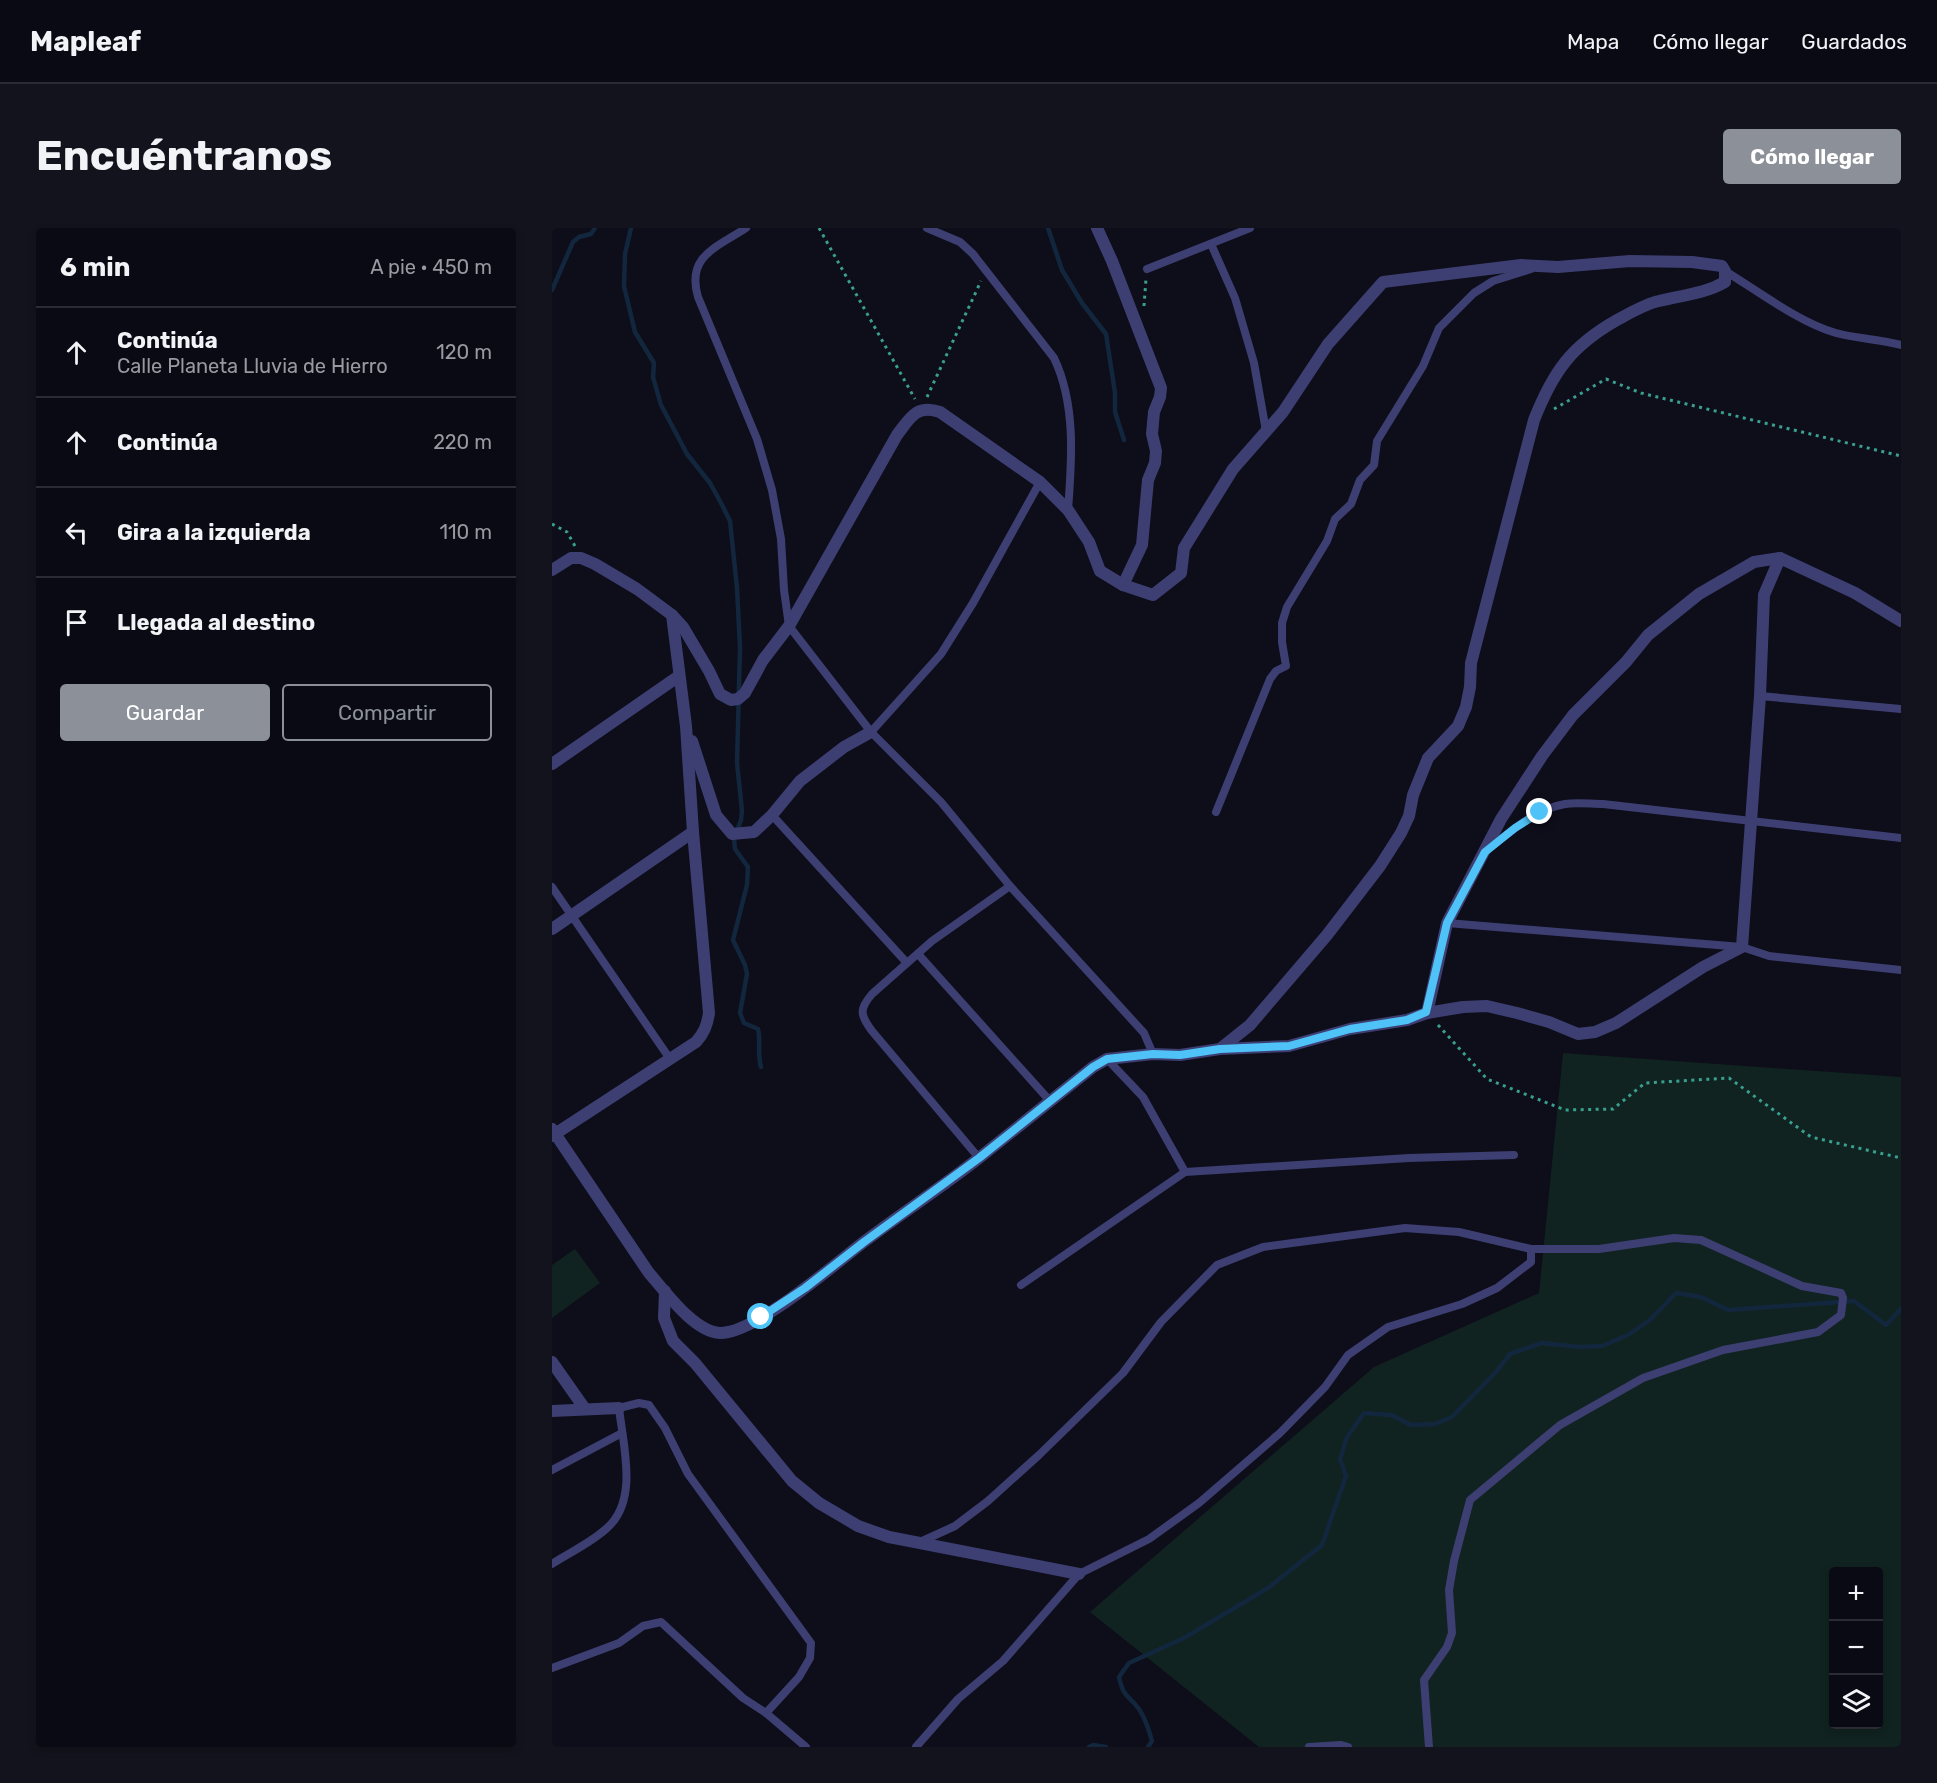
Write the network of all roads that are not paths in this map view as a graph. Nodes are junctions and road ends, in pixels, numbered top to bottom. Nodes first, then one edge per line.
1 (746, 228) edge
2 (927, 228) edge
3 (1097, 228) edge
4 (1250, 228) edge
5 (1210, 244) junction
6 (1546, 266) junction
7 (1147, 269) dead end
8 (1725, 271) junction
9 (1901, 345) edge
10 (1266, 431) junction
11 (1040, 482) junction
12 (1068, 510) junction
13 (1780, 558) junction
14 (552, 570) edge
15 (1123, 585) junction
16 (672, 615) junction
17 (1901, 621) edge
18 (789, 626) junction
19 (679, 675) junction
20 (1760, 696) junction
21 (1901, 709) edge
22 (686, 726) junction
23 (871, 732) junction
24 (552, 764) edge
25 (1216, 812) dead end
26 (772, 815) junction
27 (1751, 821) junction
28 (693, 832) junction
29 (1901, 838) edge
30 (1485, 852) junction
31 (1010, 886) junction
32 (552, 887) edge
33 (571, 915) junction
34 (1447, 923) junction
35 (552, 929) edge
36 (1742, 947) junction
37 (918, 954) junction
38 (907, 963) junction
39 (1901, 970) edge
40 (1426, 1012) junction
41 (1220, 1049) junction
42 (1153, 1054) junction
43 (670, 1059) junction
44 (1107, 1059) junction
45 (1050, 1101) junction
46 (553, 1133) edge
47 (1514, 1155) dead end
48 (979, 1158) junction
49 (1185, 1172) junction
50 (1531, 1250) junction
51 (1021, 1285) dead end
52 (665, 1291) junction
53 (552, 1362) edge
54 (619, 1408) junction
55 (585, 1409) junction
56 (552, 1411) edge
57 (622, 1433) junction
58 (552, 1470) edge
59 (920, 1542) junction
60 (552, 1564) edge
61 (1079, 1574) junction
62 (552, 1668) edge
63 (766, 1713) junction
64 (806, 1747) edge
65 (916, 1747) edge
66 (1310, 1747) edge
67 (1348, 1747) edge
68 (1429, 1747) edge

1 - 18 lane
2 - 12 lane
3 - 15 street
4 - 5 lane
5 - 7 lane
5 - 10 lane
6 - 8 street
6 - 10 street
6 - 25 lane
8 - 9 lane
8 - 41 street
10 - 15 street
11 - 12 street
11 - 18 street
11 - 23 lane
12 - 15 street
13 - 17 street
13 - 20 street
13 - 30 street
14 - 16 street
16 - 18 street
16 - 19 street
18 - 23 lane
19 - 22 street
19 - 24 street
20 - 21 lane
20 - 27 street
22 - 26 street
22 - 28 street
23 - 26 street
23 - 31 lane
26 - 38 lane
27 - 29 lane
27 - 30 lane
27 - 36 street
28 - 33 street
28 - 43 street
30 - 34 street
31 - 37 lane
31 - 42 lane
32 - 33 lane
33 - 35 street
33 - 43 lane
34 - 36 lane
34 - 40 street
36 - 39 lane
36 - 40 street
37 - 38 lane
37 - 45 lane
38 - 48 lane
40 - 41 street
41 - 42 street
42 - 44 street
43 - 46 street
44 - 45 street
44 - 49 lane
45 - 48 street
46 - 52 street
47 - 49 lane
48 - 52 street
49 - 51 lane
50 - 59 lane
50 - 61 lane
50 - 68 lane
52 - 59 street
53 - 55 street
54 - 55 street
54 - 57 lane
54 - 63 lane
55 - 56 street
57 - 58 lane
57 - 60 lane
59 - 61 street
61 - 65 lane
62 - 63 lane
63 - 64 lane
66 - 67 lane

